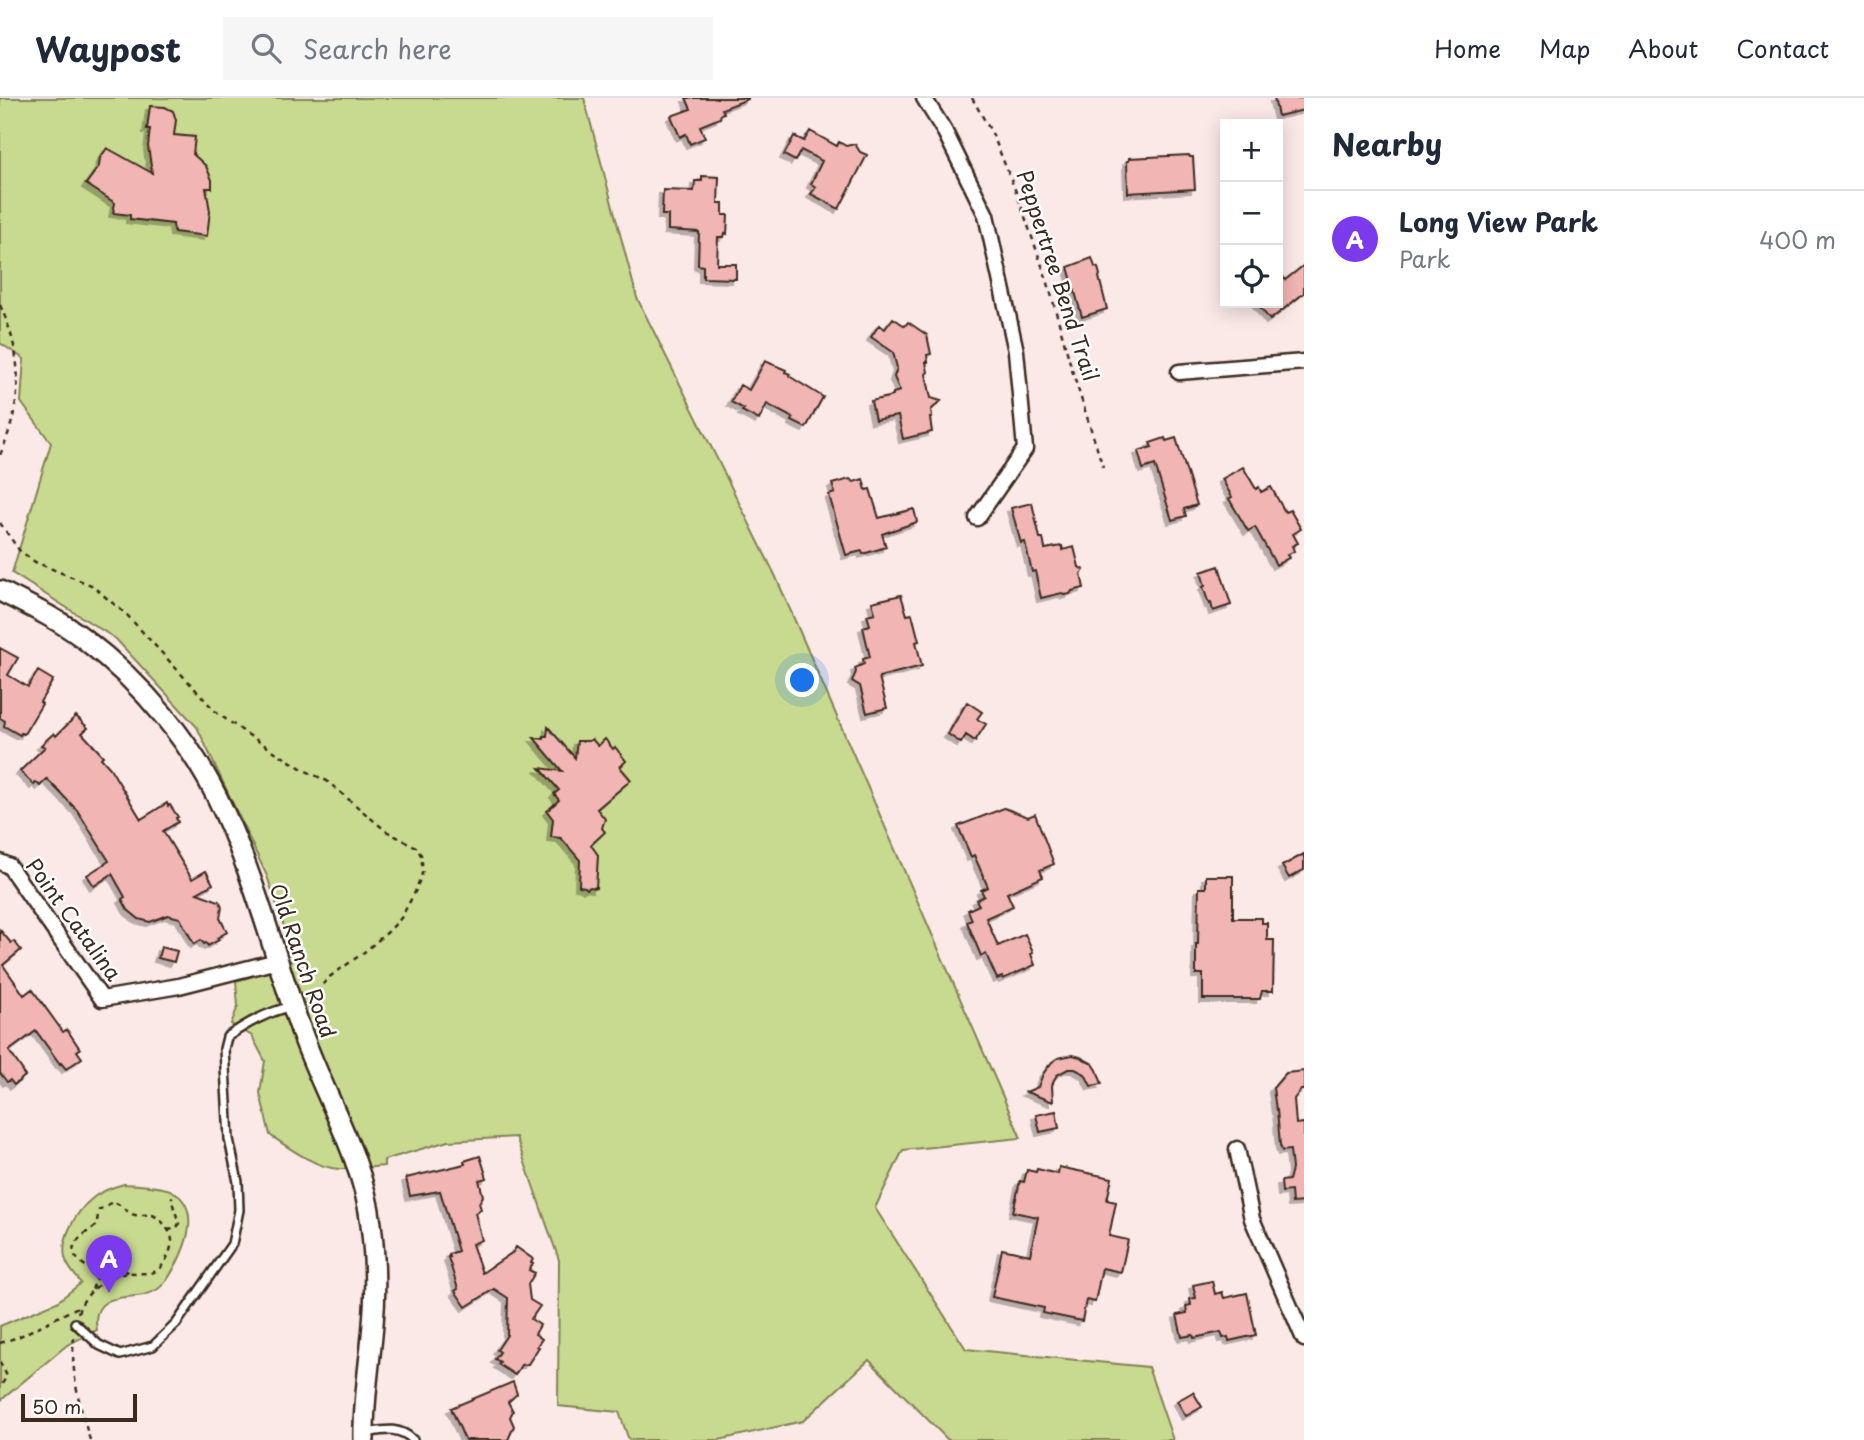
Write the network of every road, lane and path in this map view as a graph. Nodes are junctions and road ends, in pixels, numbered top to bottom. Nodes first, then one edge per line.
1 (924, 98) edge
2 (972, 98) edge
3 (0, 305) edge
4 (1304, 362) edge
5 (1179, 372) dead end
6 (0, 455) edge
7 (1103, 467) dead end
8 (977, 518) dead end
9 (0, 523) edge
10 (0, 591) edge
11 (0, 862) edge
12 (277, 961) junction
13 (292, 1006) junction
14 (1237, 1149) dead end
15 (173, 1198) dead end
16 (168, 1230) junction
17 (93, 1271) junction
18 (128, 1272) junction
19 (91, 1293) junction
20 (80, 1306) junction
21 (75, 1323) junction
22 (1304, 1339) edge
23 (0, 1343) edge
24 (0, 1362) edge
25 (0, 1382) edge
26 (363, 1437) edge
27 (90, 1440) edge
28 (413, 1440) edge

1 - 8 street
2 - 7 path, Peppertree Bend Trail
3 - 6 path
4 - 5 street
9 - 13 path
10 - 12 street, Old Ranch Road
11 - 12 street, Point Catalina
12 - 13 street, Old Ranch Road
13 - 21 lane
13 - 26 street, Old Ranch Road
14 - 22 street
15 - 16 path
16 - 17 path
16 - 18 path
17 - 18 path
17 - 19 path
18 - 19 path
19 - 20 path
20 - 21 path
20 - 23 path
21 - 27 path
24 - 25 path
26 - 28 lane

